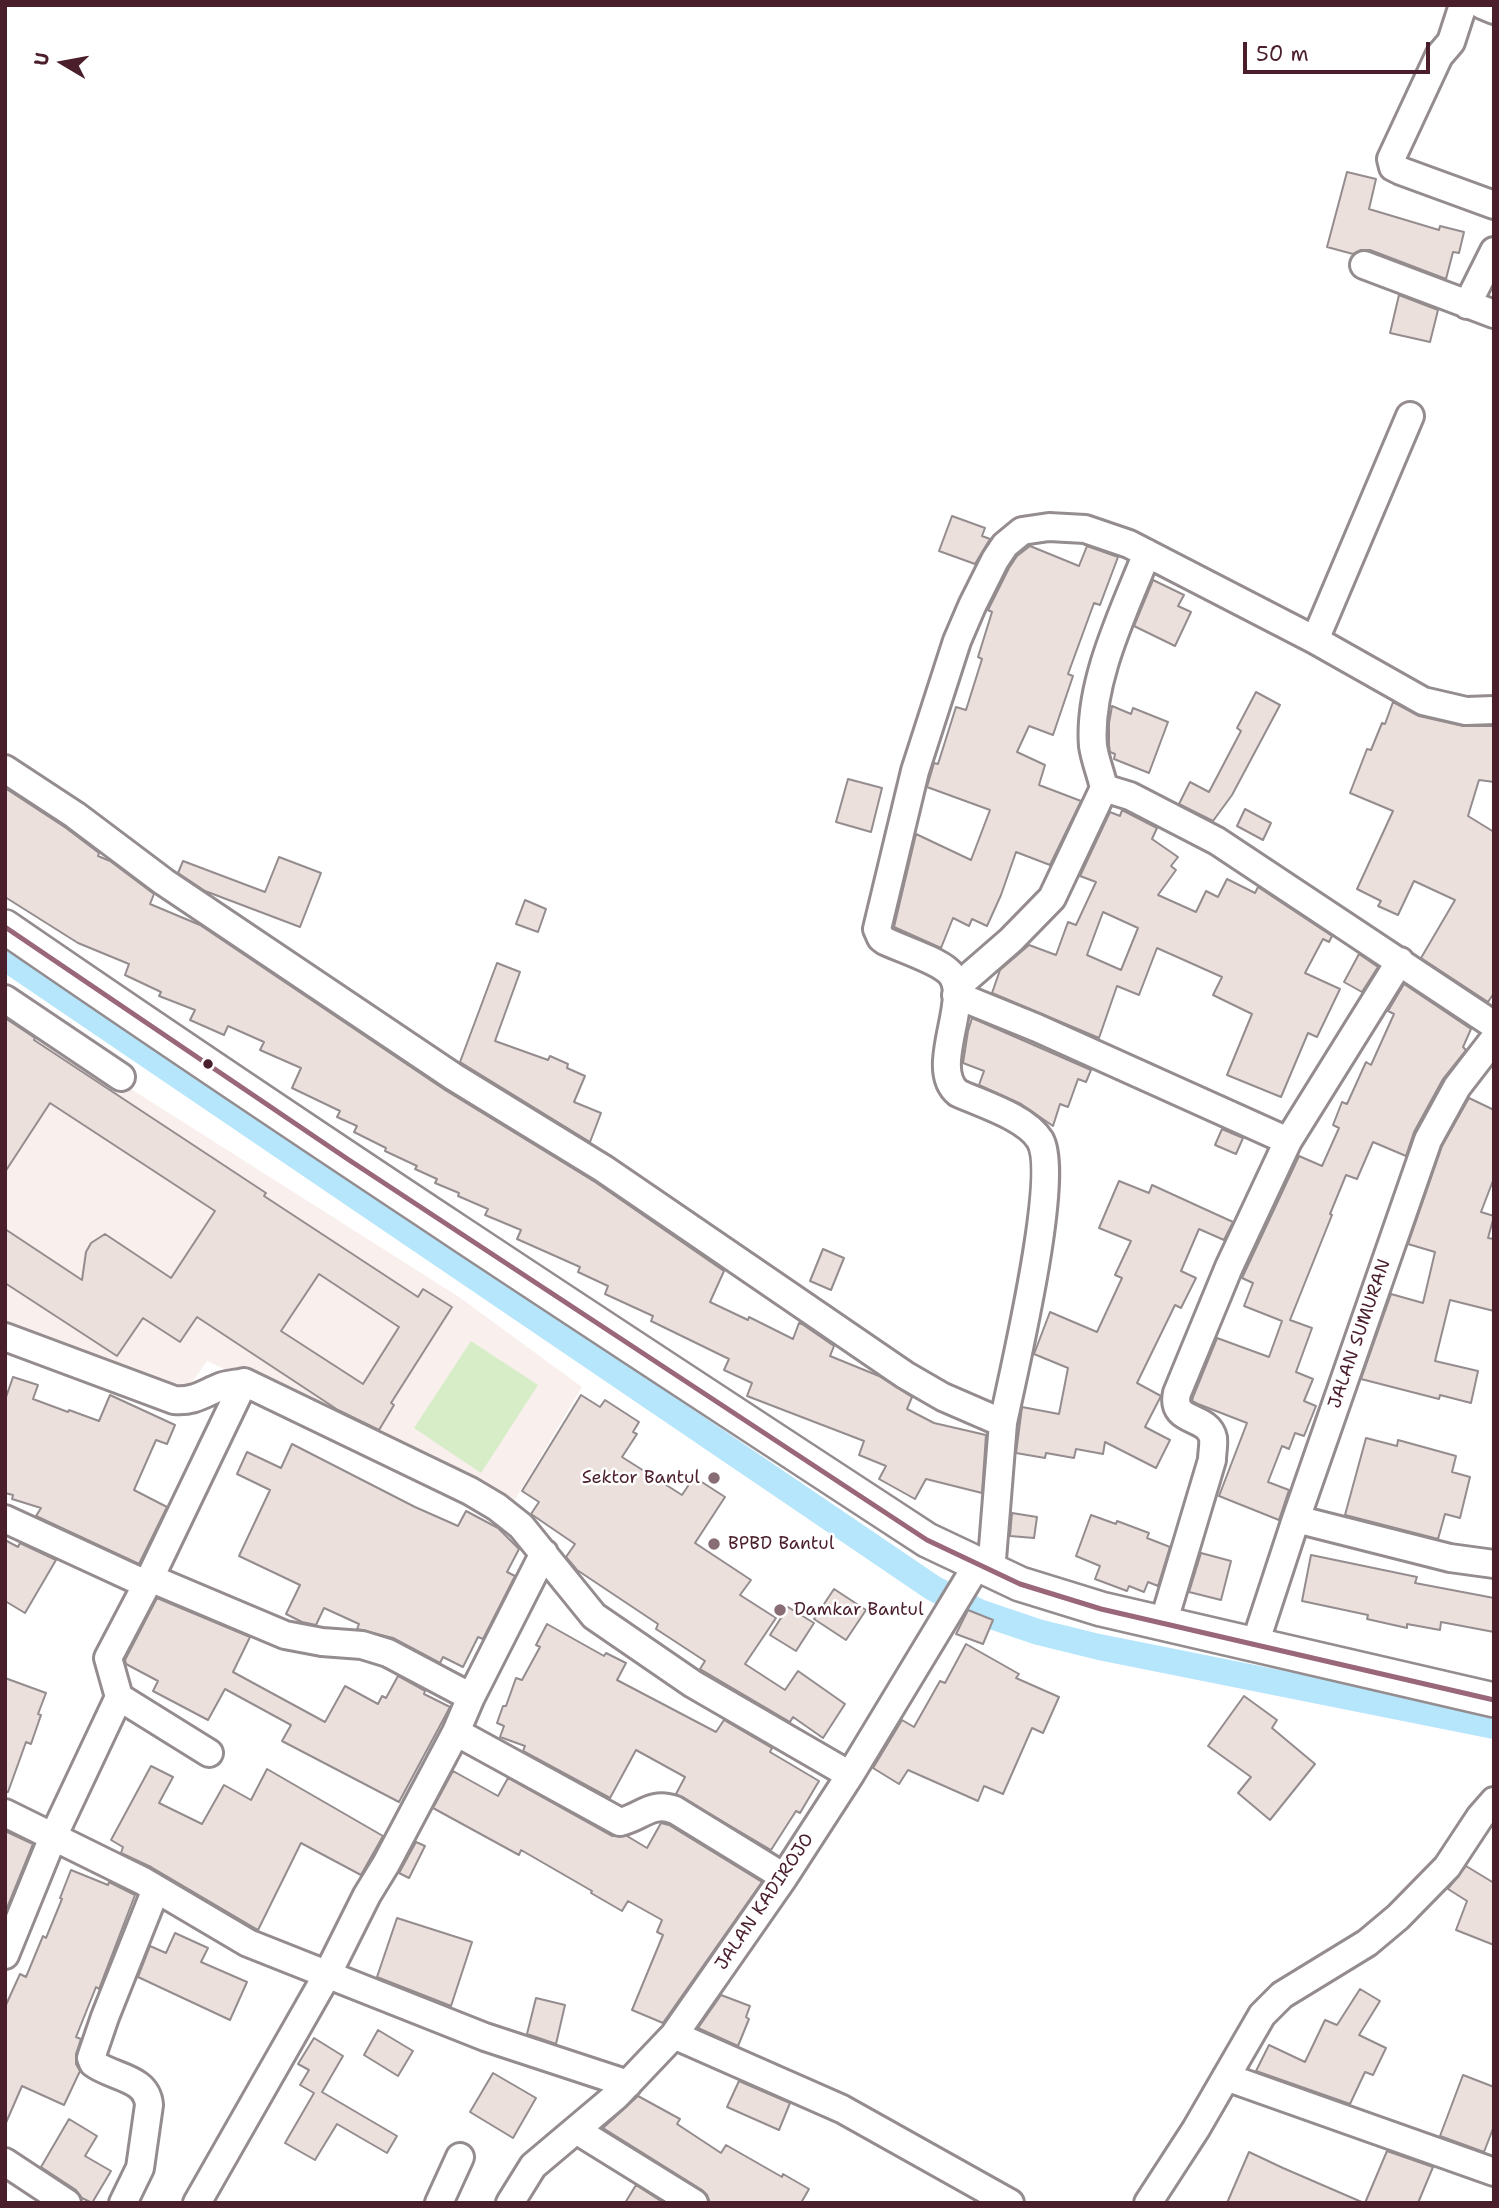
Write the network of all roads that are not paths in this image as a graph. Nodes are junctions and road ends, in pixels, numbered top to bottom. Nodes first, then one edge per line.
1 (1463, 5) edge
2 (1482, 5) edge
3 (1494, 10) edge
4 (1494, 205) edge
5 (1494, 251) edge
6 (1364, 265) dead end
7 (1467, 305) junction
8 (1494, 314) edge
9 (1410, 415) dead end
10 (1147, 553) junction
11 (1315, 640) junction
12 (1494, 710) edge
13 (5, 769) edge
14 (1104, 788) junction
15 (5, 927) edge
16 (1400, 961) junction
17 (957, 991) junction
18 (5, 999) edge
19 (1494, 1025) edge
20 (1494, 1038) edge
21 (121, 1077) dead end
22 (1288, 1142) junction
23 (5, 1337) edge
24 (244, 1382) junction
25 (1003, 1423) junction
26 (5, 1519) edge
27 (1296, 1519) junction
28 (544, 1553) junction
29 (1494, 1564) edge
30 (980, 1569) junction
31 (148, 1581) junction
32 (1163, 1623) junction
33 (1255, 1644) junction
34 (119, 1697) junction
35 (471, 1698) junction
36 (1494, 1700) edge
37 (456, 1732) junction
38 (209, 1753) dead end
39 (850, 1775) junction
40 (1494, 1801) edge
41 (5, 1813) edge
42 (53, 1837) junction
43 (784, 1877) junction
44 (156, 1889) junction
45 (5, 1955) edge
46 (327, 1975) junction
47 (674, 2035) junction
48 (1226, 2077) junction
49 (628, 2084) junction
50 (576, 2130) junction
51 (460, 2157) dead end
52 (5, 2162) edge
53 (1494, 2172) edge
54 (67, 2203) edge
55 (123, 2203) edge
56 (197, 2203) edge
57 (439, 2203) edge
58 (510, 2203) edge
59 (694, 2203) edge
60 (1010, 2203) edge
61 (1147, 2203) edge

1 - 4 street
2 - 3 street
5 - 7 street
6 - 7 street
7 - 8 street
9 - 11 street
10 - 11 street
10 - 14 street
10 - 17 street
11 - 12 street
13 - 25 street
14 - 16 street
14 - 17 street
15 - 30 main road
16 - 19 street
16 - 22 street
17 - 22 street
17 - 25 street
18 - 21 street
20 - 27 street, JALAN SUMURAN
22 - 32 street
23 - 24 street
24 - 28 street
24 - 31 street
25 - 30 street
26 - 31 street
27 - 29 street
27 - 33 street, JALAN SUMURAN
28 - 35 street
28 - 39 street
30 - 32 main road
30 - 39 street, JALAN KADIROJO
31 - 34 street
31 - 35 street
32 - 33 main road
33 - 36 main road
34 - 38 street
34 - 42 street
35 - 37 street
37 - 43 street
37 - 46 street
39 - 43 street, JALAN KADIROJO
40 - 48 street
41 - 42 street
42 - 44 street
42 - 45 street
43 - 47 street, JALAN KADIROJO
44 - 46 street
44 - 55 street
46 - 49 street
46 - 56 street
47 - 49 street, JALAN KADIROJO
47 - 60 street
48 - 53 street
48 - 61 street
49 - 50 street, JALAN KADIROJO
50 - 58 street, JALAN KADIROJO
50 - 59 street
51 - 57 street
52 - 54 street

